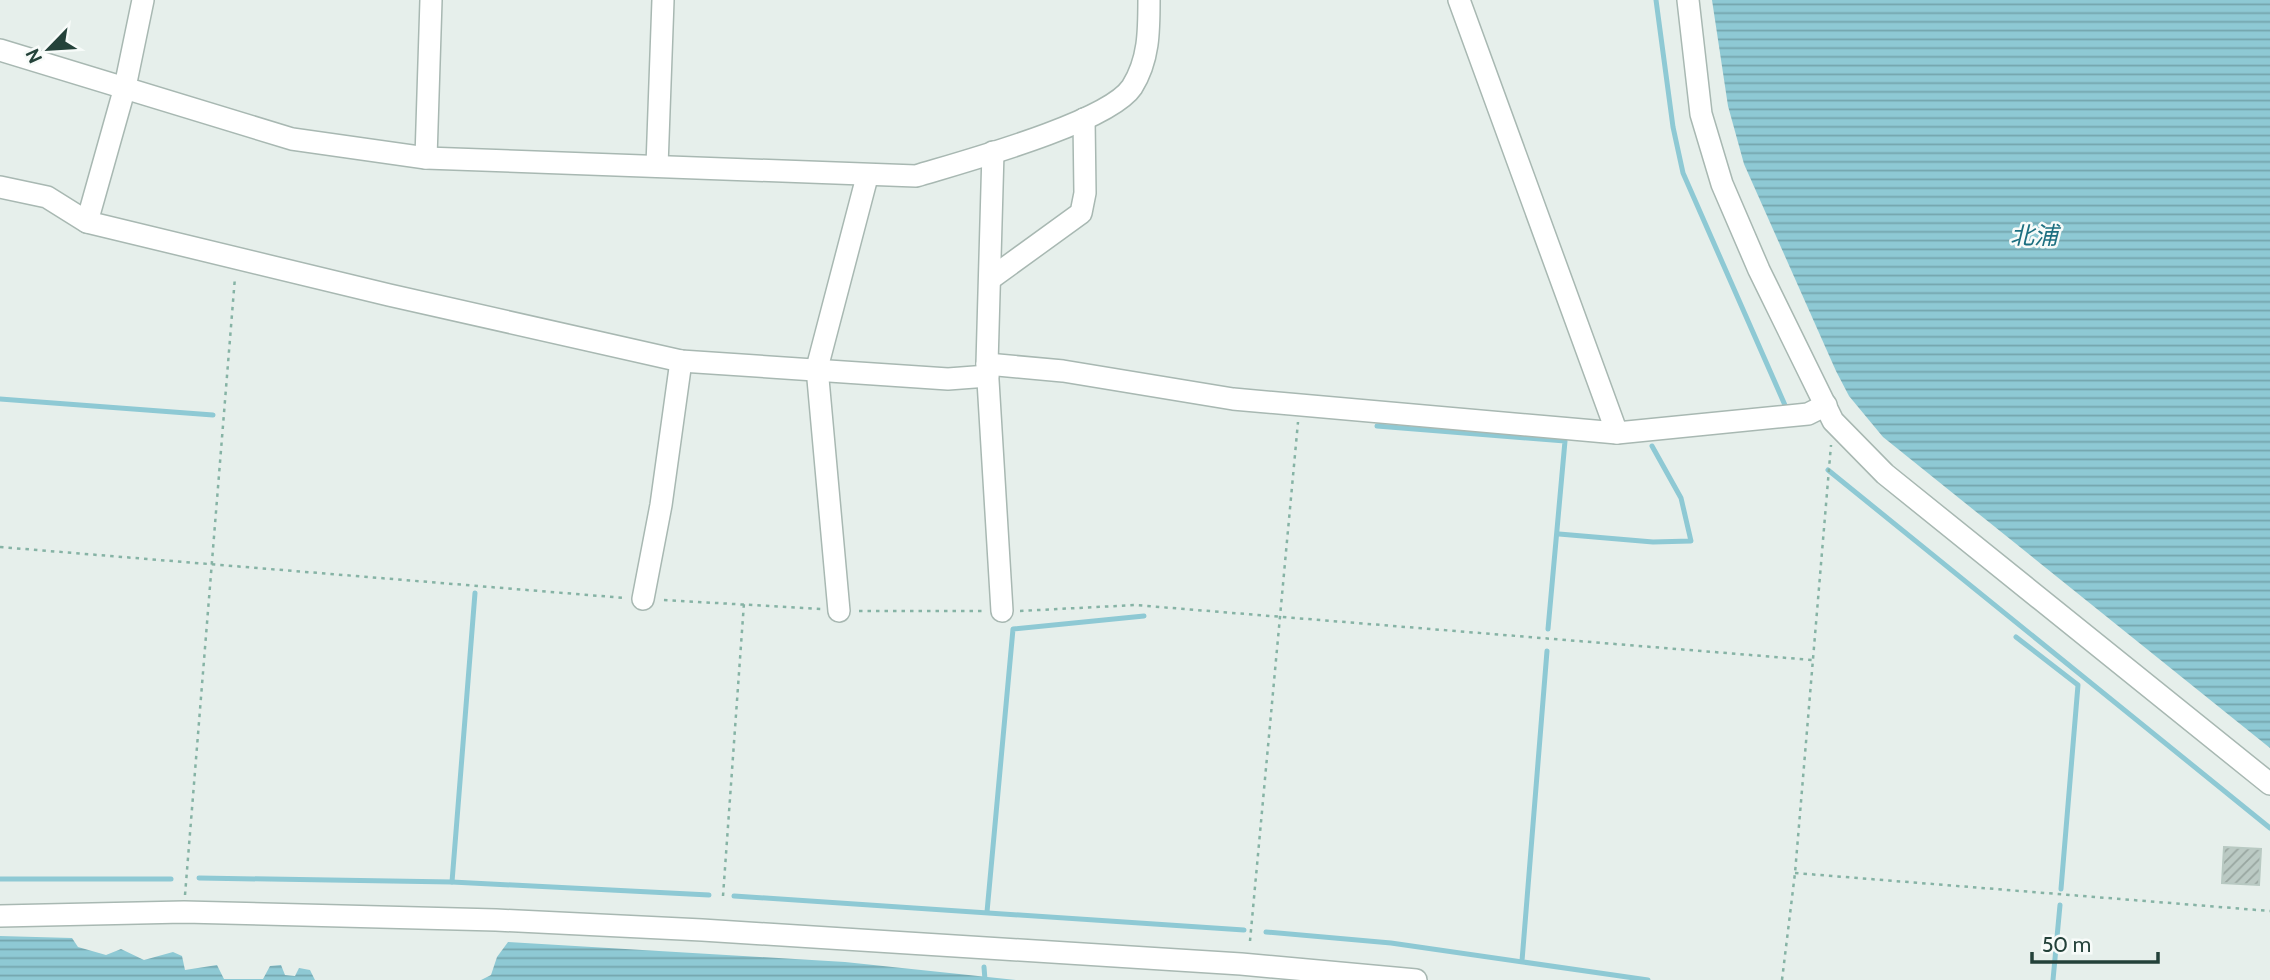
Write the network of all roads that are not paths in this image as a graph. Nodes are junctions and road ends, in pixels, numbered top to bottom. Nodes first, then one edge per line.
1 (143, 0) edge
2 (431, 0) edge
3 (663, 0) edge
4 (1149, 0) edge
5 (1459, 0) edge
6 (1688, 0) edge
7 (0, 50) edge
8 (125, 88) junction
9 (1084, 119) junction
10 (993, 152) junction
11 (426, 158) junction
12 (657, 166) junction
13 (867, 177) junction
14 (0, 187) edge
15 (87, 222) junction
16 (990, 279) junction
17 (681, 360) junction
18 (817, 368) junction
19 (987, 370) junction
20 (1830, 413) junction
21 (1617, 433) junction
22 (643, 599) road end
23 (839, 611) road end
24 (1002, 611) road end
25 (2270, 784) edge
26 (0, 916) edge
27 (1416, 980) edge

1 - 8 street
2 - 11 street
3 - 12 street
4 - 9 street
5 - 21 street
6 - 20 street
7 - 8 street
8 - 11 street
8 - 15 street
9 - 10 street
9 - 16 street
10 - 13 street
10 - 16 street
11 - 12 street
12 - 13 street
13 - 18 street
14 - 15 street
15 - 17 street
16 - 19 street
17 - 18 street
17 - 22 street
18 - 19 street
18 - 23 street
19 - 21 street
19 - 24 street
20 - 21 street
20 - 25 street
26 - 27 street

